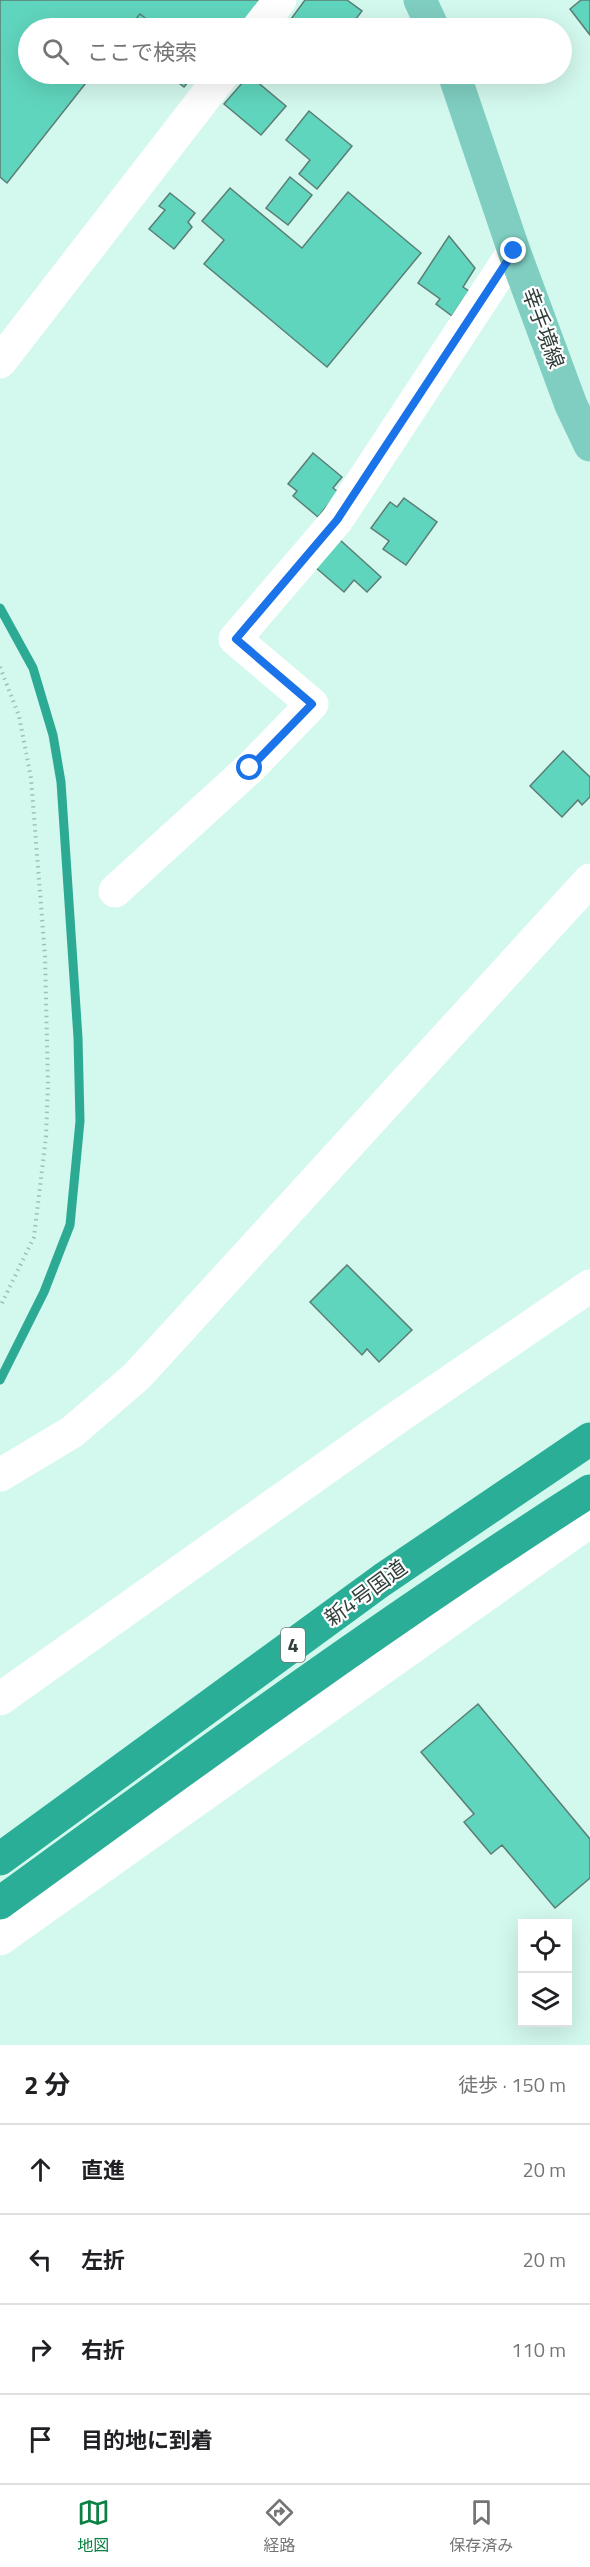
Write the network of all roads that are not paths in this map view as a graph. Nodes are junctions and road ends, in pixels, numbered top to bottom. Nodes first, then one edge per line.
1 (280, 0) edge
2 (420, 0) edge
3 (266, 18) edge
4 (428, 18) edge
5 (215, 84) edge
6 (457, 84) edge
7 (514, 251) junction
8 (0, 362) edge
9 (590, 445) edge
10 (590, 880) edge
11 (115, 891) dead end
12 (590, 1286) edge
13 (590, 1438) edge
14 (0, 1475) edge
15 (590, 1491) edge
16 (590, 1521) edge
17 (0, 1699) edge
18 (0, 1859) edge
19 (0, 1903) edge
20 (0, 1939) edge

1 - 3 street
2 - 4 main road
5 - 8 street
6 - 7 main road, 幸手境線
7 - 9 main road, 幸手境線
7 - 11 street
10 - 14 street
12 - 17 street
13 - 18 highway, 新4号国道 / 4
15 - 19 highway, 新4号国道 / 4
16 - 20 street

